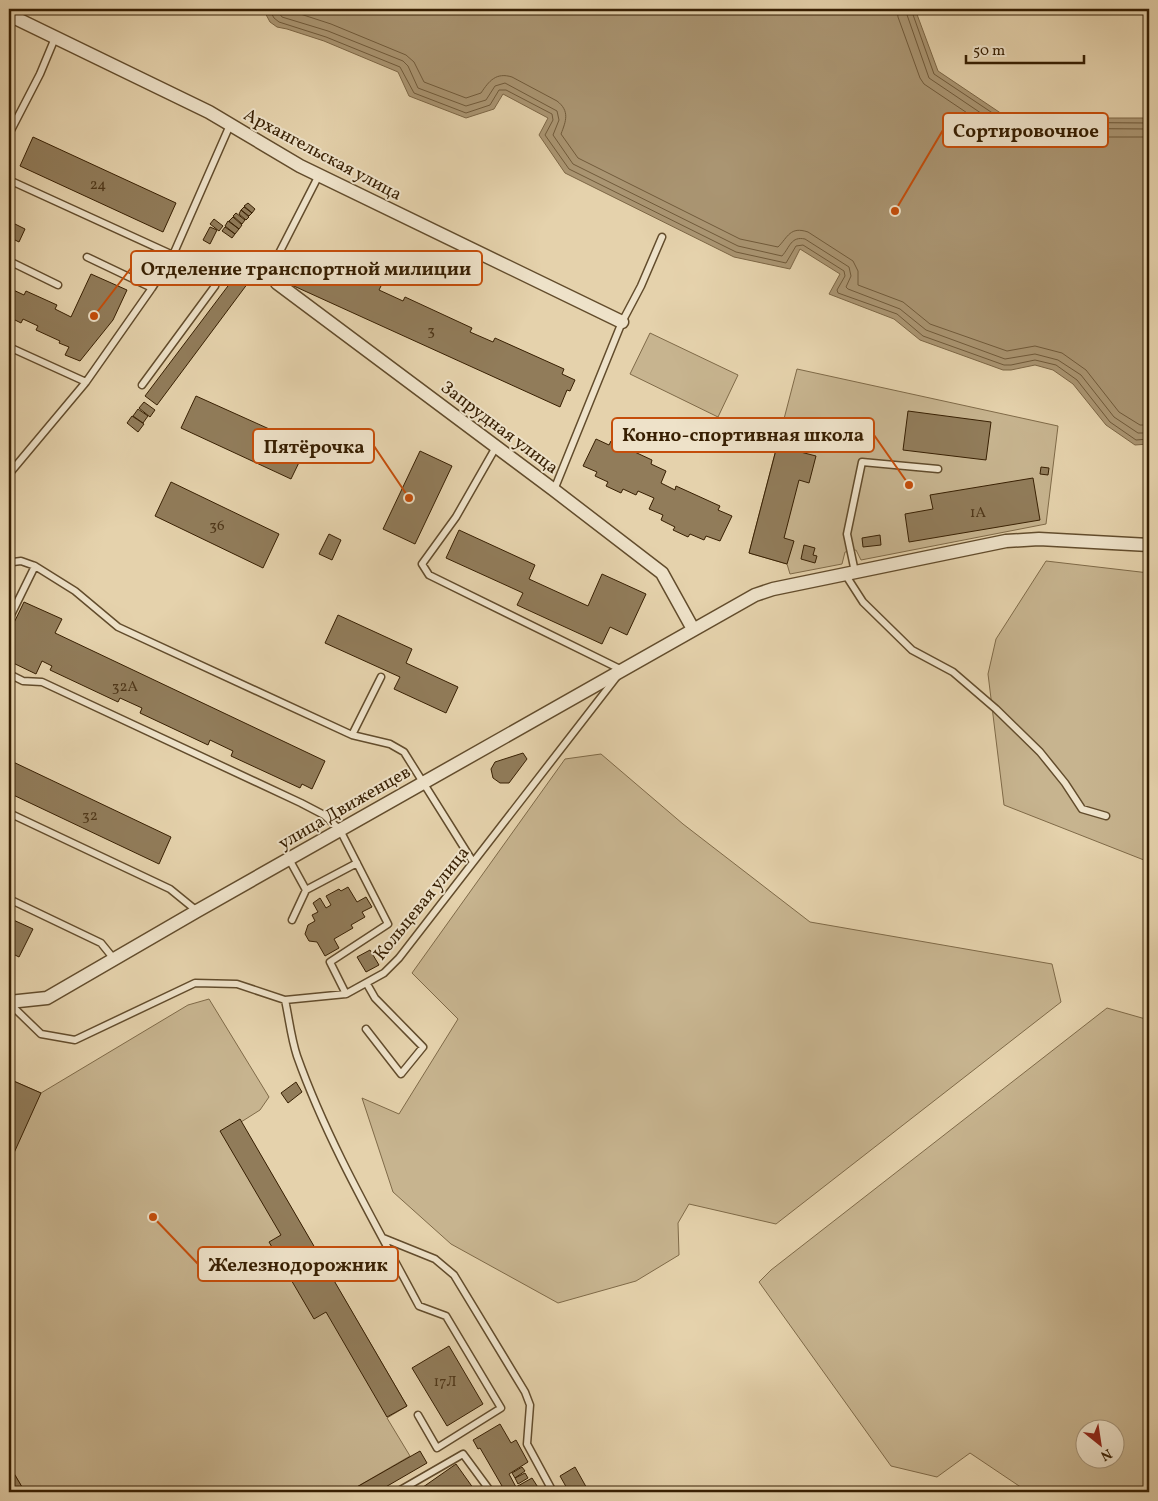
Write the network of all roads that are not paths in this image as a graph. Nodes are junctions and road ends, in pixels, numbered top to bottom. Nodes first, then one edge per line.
1 (9, 15) edge
2 (55, 38) junction
3 (230, 125) junction
4 (9, 134) edge
5 (319, 175) junction
6 (9, 180) edge
7 (662, 237) dead end
8 (173, 255) junction
9 (225, 256) junction
10 (87, 257) dead end
11 (9, 261) edge
12 (272, 267) junction
13 (58, 285) dead end
14 (152, 288) junction
15 (622, 322) junction
16 (9, 347) edge
17 (86, 382) junction
18 (142, 386) dead end
19 (496, 447) junction
20 (938, 469) dead end
21 (9, 474) edge
22 (554, 490) junction
23 (1149, 545) edge
24 (9, 566) edge
25 (35, 566) junction
26 (850, 573) junction
27 (9, 619) edge
28 (693, 629) junction
29 (622, 670) junction
30 (9, 674) edge
31 (381, 677) dead end
32 (352, 735) junction
33 (423, 782) junction
34 (9, 813) edge
35 (1106, 816) dead end
36 (340, 830) junction
37 (289, 859) junction
38 (473, 862) junction
39 (357, 863) junction
40 (306, 890) junction
41 (9, 900) edge
42 (197, 911) junction
43 (292, 920) dead end
44 (114, 959) junction
45 (367, 984) junction
46 (346, 994) junction
47 (286, 1000) junction
48 (9, 1002) edge
49 (366, 1029) dead end
50 (383, 1238) junction
51 (418, 1415) dead end
52 (396, 1492) edge
53 (491, 1492) edge
54 (553, 1492) edge

1 - 2 street, Архангельская улица
2 - 3 street, Архангельская улица
2 - 4 lane
3 - 5 street, Архангельская улица
3 - 8 lane
5 - 12 lane
5 - 15 street, Архангельская улица
6 - 8 lane
7 - 15 lane
8 - 9 lane
8 - 14 lane
9 - 12 lane
9 - 18 lane
10 - 14 lane
11 - 13 lane
12 - 19 street, Запрудная улица
14 - 17 lane
15 - 22 lane
16 - 17 lane
17 - 21 lane
19 - 22 street, Запрудная улица
19 - 29 lane
20 - 26 lane
22 - 28 street, Запрудная улица
23 - 26 street, улица Движенцев
24 - 25 lane
25 - 27 lane
25 - 32 lane
26 - 28 street, улица Движенцев
26 - 35 lane
28 - 29 street, улица Движенцев
29 - 33 street, улица Движенцев
29 - 38 lane, Кольцевая улица
30 - 36 lane
31 - 32 lane
32 - 33 lane
33 - 36 street, улица Движенцев
33 - 38 lane
34 - 42 lane
36 - 37 street, улица Движенцев
36 - 39 lane
37 - 40 lane
37 - 42 street, улица Движенцев
38 - 45 lane, Кольцевая улица
39 - 40 lane
39 - 46 lane
40 - 43 lane
41 - 44 lane
42 - 44 street, улица Движенцев
44 - 48 street, улица Движенцев
45 - 46 lane, Кольцевая улица
45 - 49 lane
46 - 47 lane, Кольцевая улица
47 - 48 lane, Кольцевая улица
47 - 50 lane
50 - 51 lane
50 - 54 lane
52 - 53 lane

